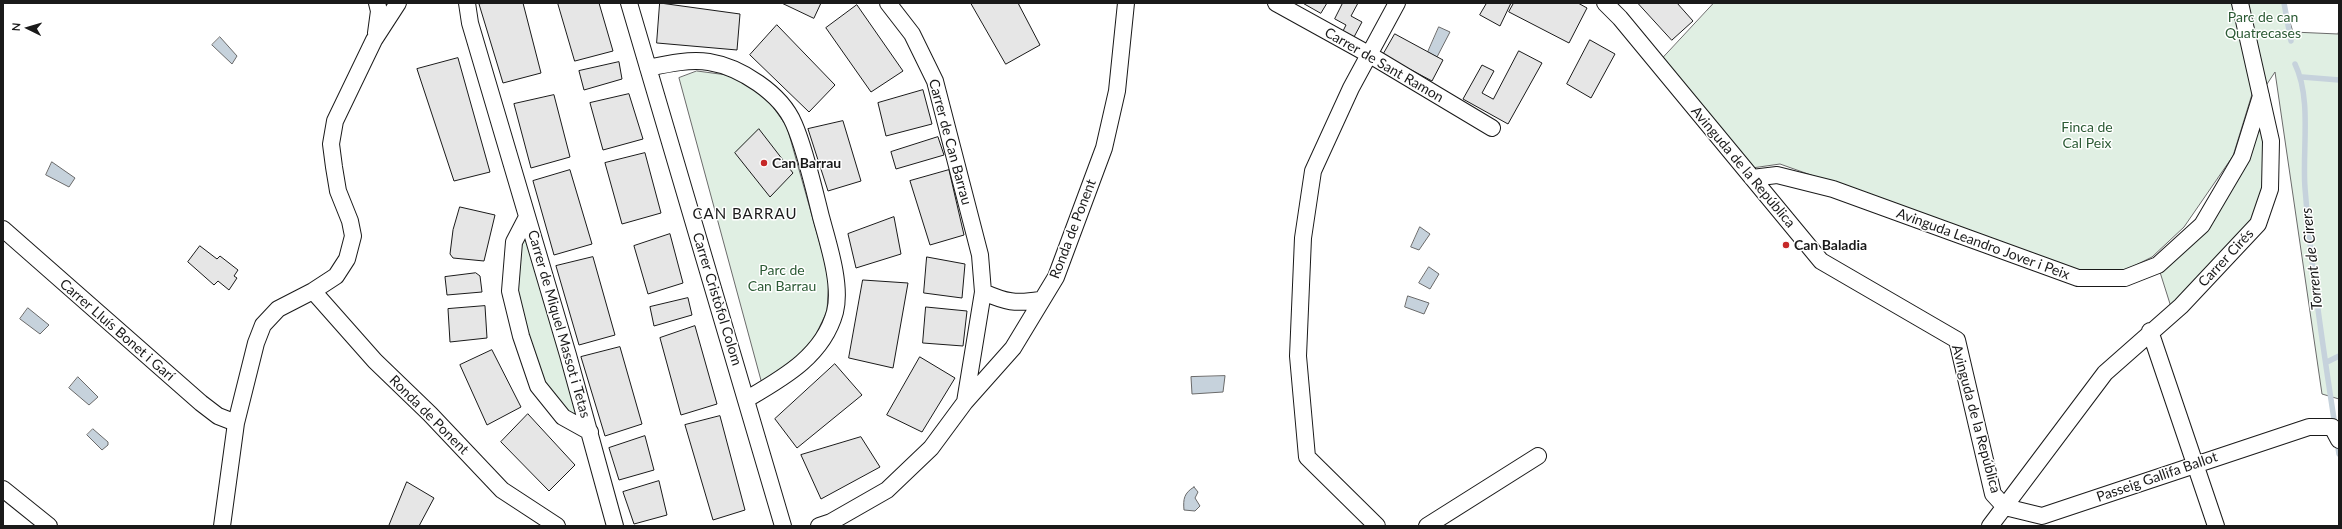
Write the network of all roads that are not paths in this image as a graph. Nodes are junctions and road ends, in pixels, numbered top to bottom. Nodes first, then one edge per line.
1 (377, 3) edge
2 (398, 3) edge
3 (467, 3) edge
4 (629, 3) edge
5 (888, 3) edge
6 (1126, 3) edge
7 (1276, 3) edge
8 (1397, 3) edge
9 (1605, 3) edge
10 (2240, 3) edge
11 (374, 40) junction
12 (1370, 55) junction
13 (648, 68) junction
14 (2262, 94) junction
15 (1492, 128) dead end
16 (1752, 178) junction
17 (527, 217) junction
18 (3, 229) edge
19 (313, 291) junction
20 (983, 292) junction
21 (1040, 300) junction
22 (2150, 331) junction
23 (747, 400) junction
24 (965, 402) junction
25 (236, 423) junction
26 (590, 432) junction
27 (2339, 440) edge
28 (1538, 456) dead end
29 (2194, 463) junction
30 (3, 489) edge
31 (2005, 507) junction
32 (49, 526) edge
33 (222, 526) edge
34 (557, 526) edge
35 (615, 526) edge
36 (783, 526) edge
37 (819, 526) edge
38 (1377, 526) edge
39 (1427, 526) edge
40 (1990, 526) edge
41 (2216, 526) edge

1 - 11 street
2 - 11 street
3 - 17 street, Carrer de Miquel Massot i Tetas
4 - 13 street, Carrer Cristòfol Colom
5 - 20 street, Carrer de Can Barrau
6 - 21 street, Ronda de Ponent
7 - 12 street, Carrer de Sant Ramon
8 - 12 street
9 - 16 street, Avinguda de la República
10 - 14 street, Carrer Cirés
11 - 19 street
12 - 15 street, Carrer de Sant Ramon
12 - 38 street
13 - 23 street, Carrer Cristòfol Colom
13 - 23 street
14 - 16 street, Avinguda Leandro Jover i Peix
14 - 22 street, Carrer Cirés
16 - 31 street, Avinguda de la República
17 - 26 street, Carrer de Miquel Massot i Tetas
17 - 26 street, Carrer de Miquel Massot i Tetas
18 - 25 street, Carrer Lluís Bonet i Garí
19 - 25 street
19 - 34 street, Ronda de Ponent
20 - 21 street
20 - 24 street, Carrer de Can Barrau
21 - 24 street, Ronda de Ponent
22 - 29 street
22 - 31 street, Carrer Cirés
23 - 36 street, Carrer Cristòfol Colom
24 - 37 street, Ronda de Ponent
25 - 33 street
26 - 35 street, Carrer de Miquel Massot i Tetas
27 - 29 street, Passeig Gallifa Ballot
28 - 39 street
29 - 31 street, Passeig Gallifa Ballot
29 - 41 street
30 - 32 street
31 - 40 street, Carrer Cirés

